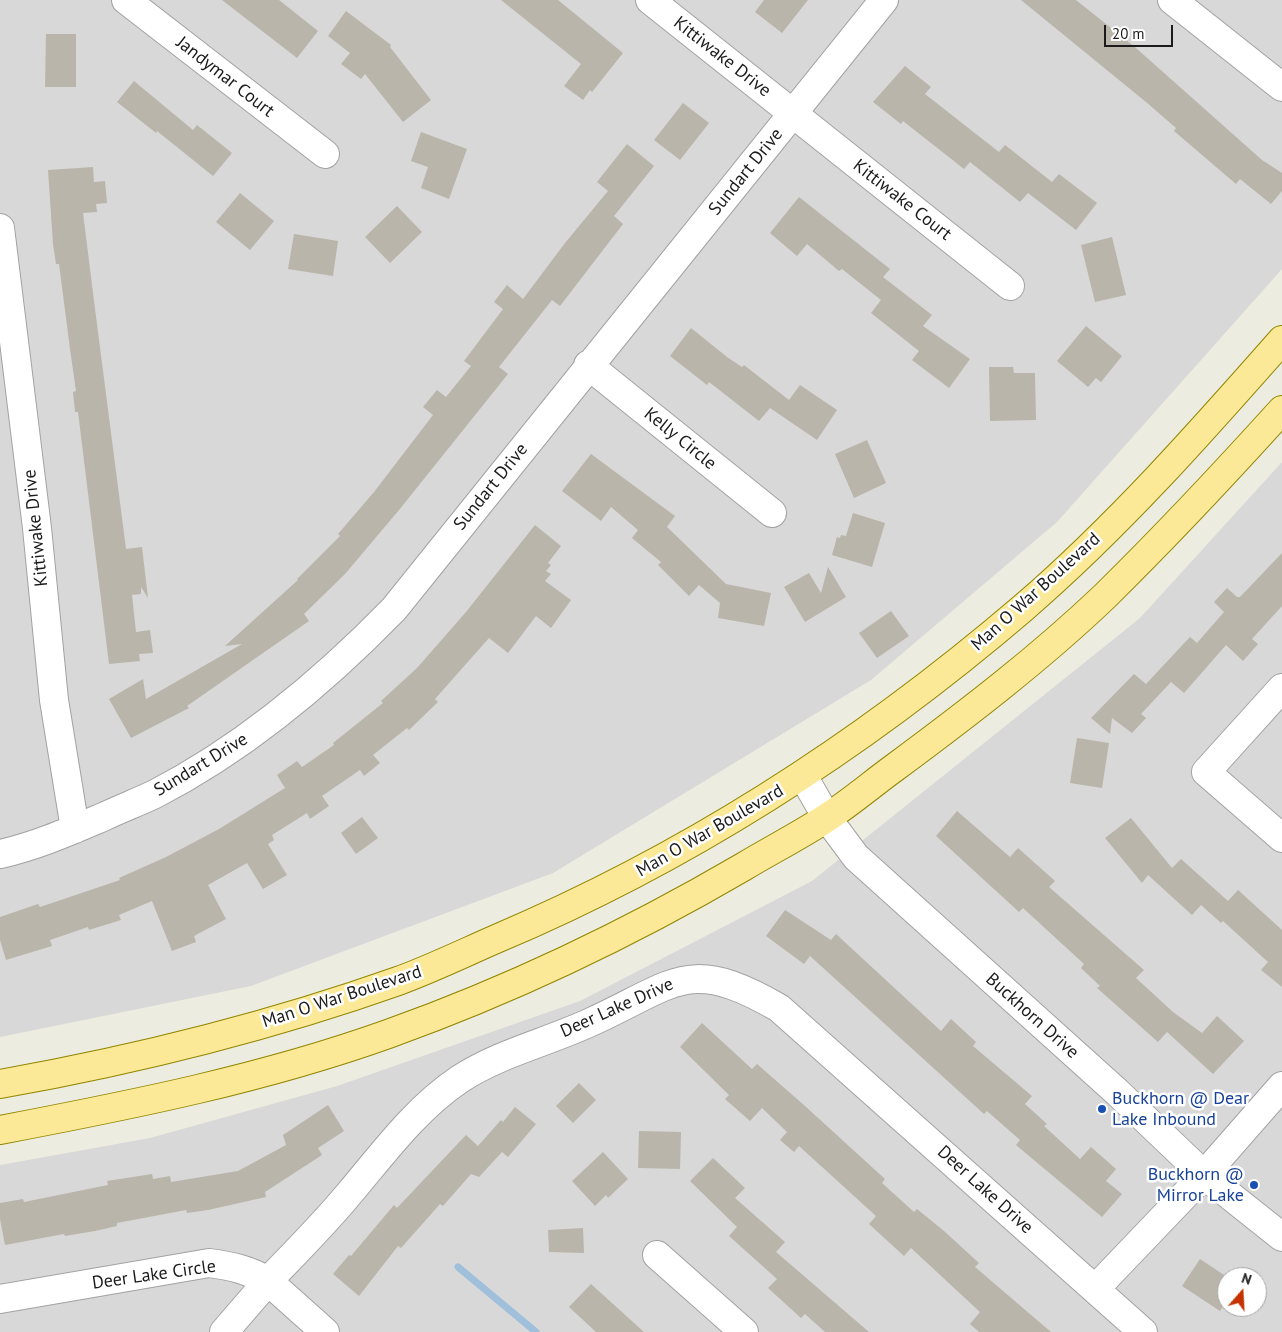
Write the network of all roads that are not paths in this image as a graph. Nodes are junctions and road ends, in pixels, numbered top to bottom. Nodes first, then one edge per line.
1 (126, 0) edge
2 (650, 0) edge
3 (884, 0) edge
4 (1172, 0) edge
5 (1282, 87) edge
6 (794, 114) junction
7 (325, 154) dead end
8 (0, 228) edge
9 (1010, 286) dead end
10 (1282, 340) edge
11 (588, 365) junction
12 (1282, 410) edge
13 (772, 513) dead end
14 (1282, 688) edge
15 (803, 776) junction
16 (827, 818) junction
17 (75, 829) junction
18 (1282, 838) edge
19 (0, 854) edge
20 (0, 1084) edge
21 (1282, 1086) edge
22 (0, 1130) edge
23 (1204, 1175) junction
24 (1282, 1237) edge
25 (657, 1255) dead end
26 (268, 1281) junction
27 (1096, 1288) junction
28 (0, 1299) edge
29 (224, 1332) edge
30 (325, 1332) edge
31 (744, 1332) edge
32 (1143, 1332) edge

1 - 7 street, Jandymar Court
2 - 6 street, Kittiwake Drive
3 - 6 street, Sundart Drive
4 - 5 street
6 - 9 street, Kittiwake Court
6 - 11 street, Sundart Drive
8 - 17 street, Kittiwake Drive
10 - 15 main road, Man O War Boulevard
11 - 13 street, Kelly Circle
11 - 17 street, Sundart Drive
12 - 16 main road
14 - 18 street
15 - 16 street, Buckhorn Drive
15 - 20 main road, Man O War Boulevard
16 - 22 main road
16 - 23 street, Buckhorn Drive
17 - 19 street, Sundart Drive
21 - 23 street
23 - 24 street, Buckhorn Drive
23 - 27 street
25 - 31 street
26 - 27 street, Deer Lake Drive
26 - 28 street, Deer Lake Circle
26 - 29 street
26 - 30 street, Deer Lake Circle
27 - 32 street, Deer Lake Drive

